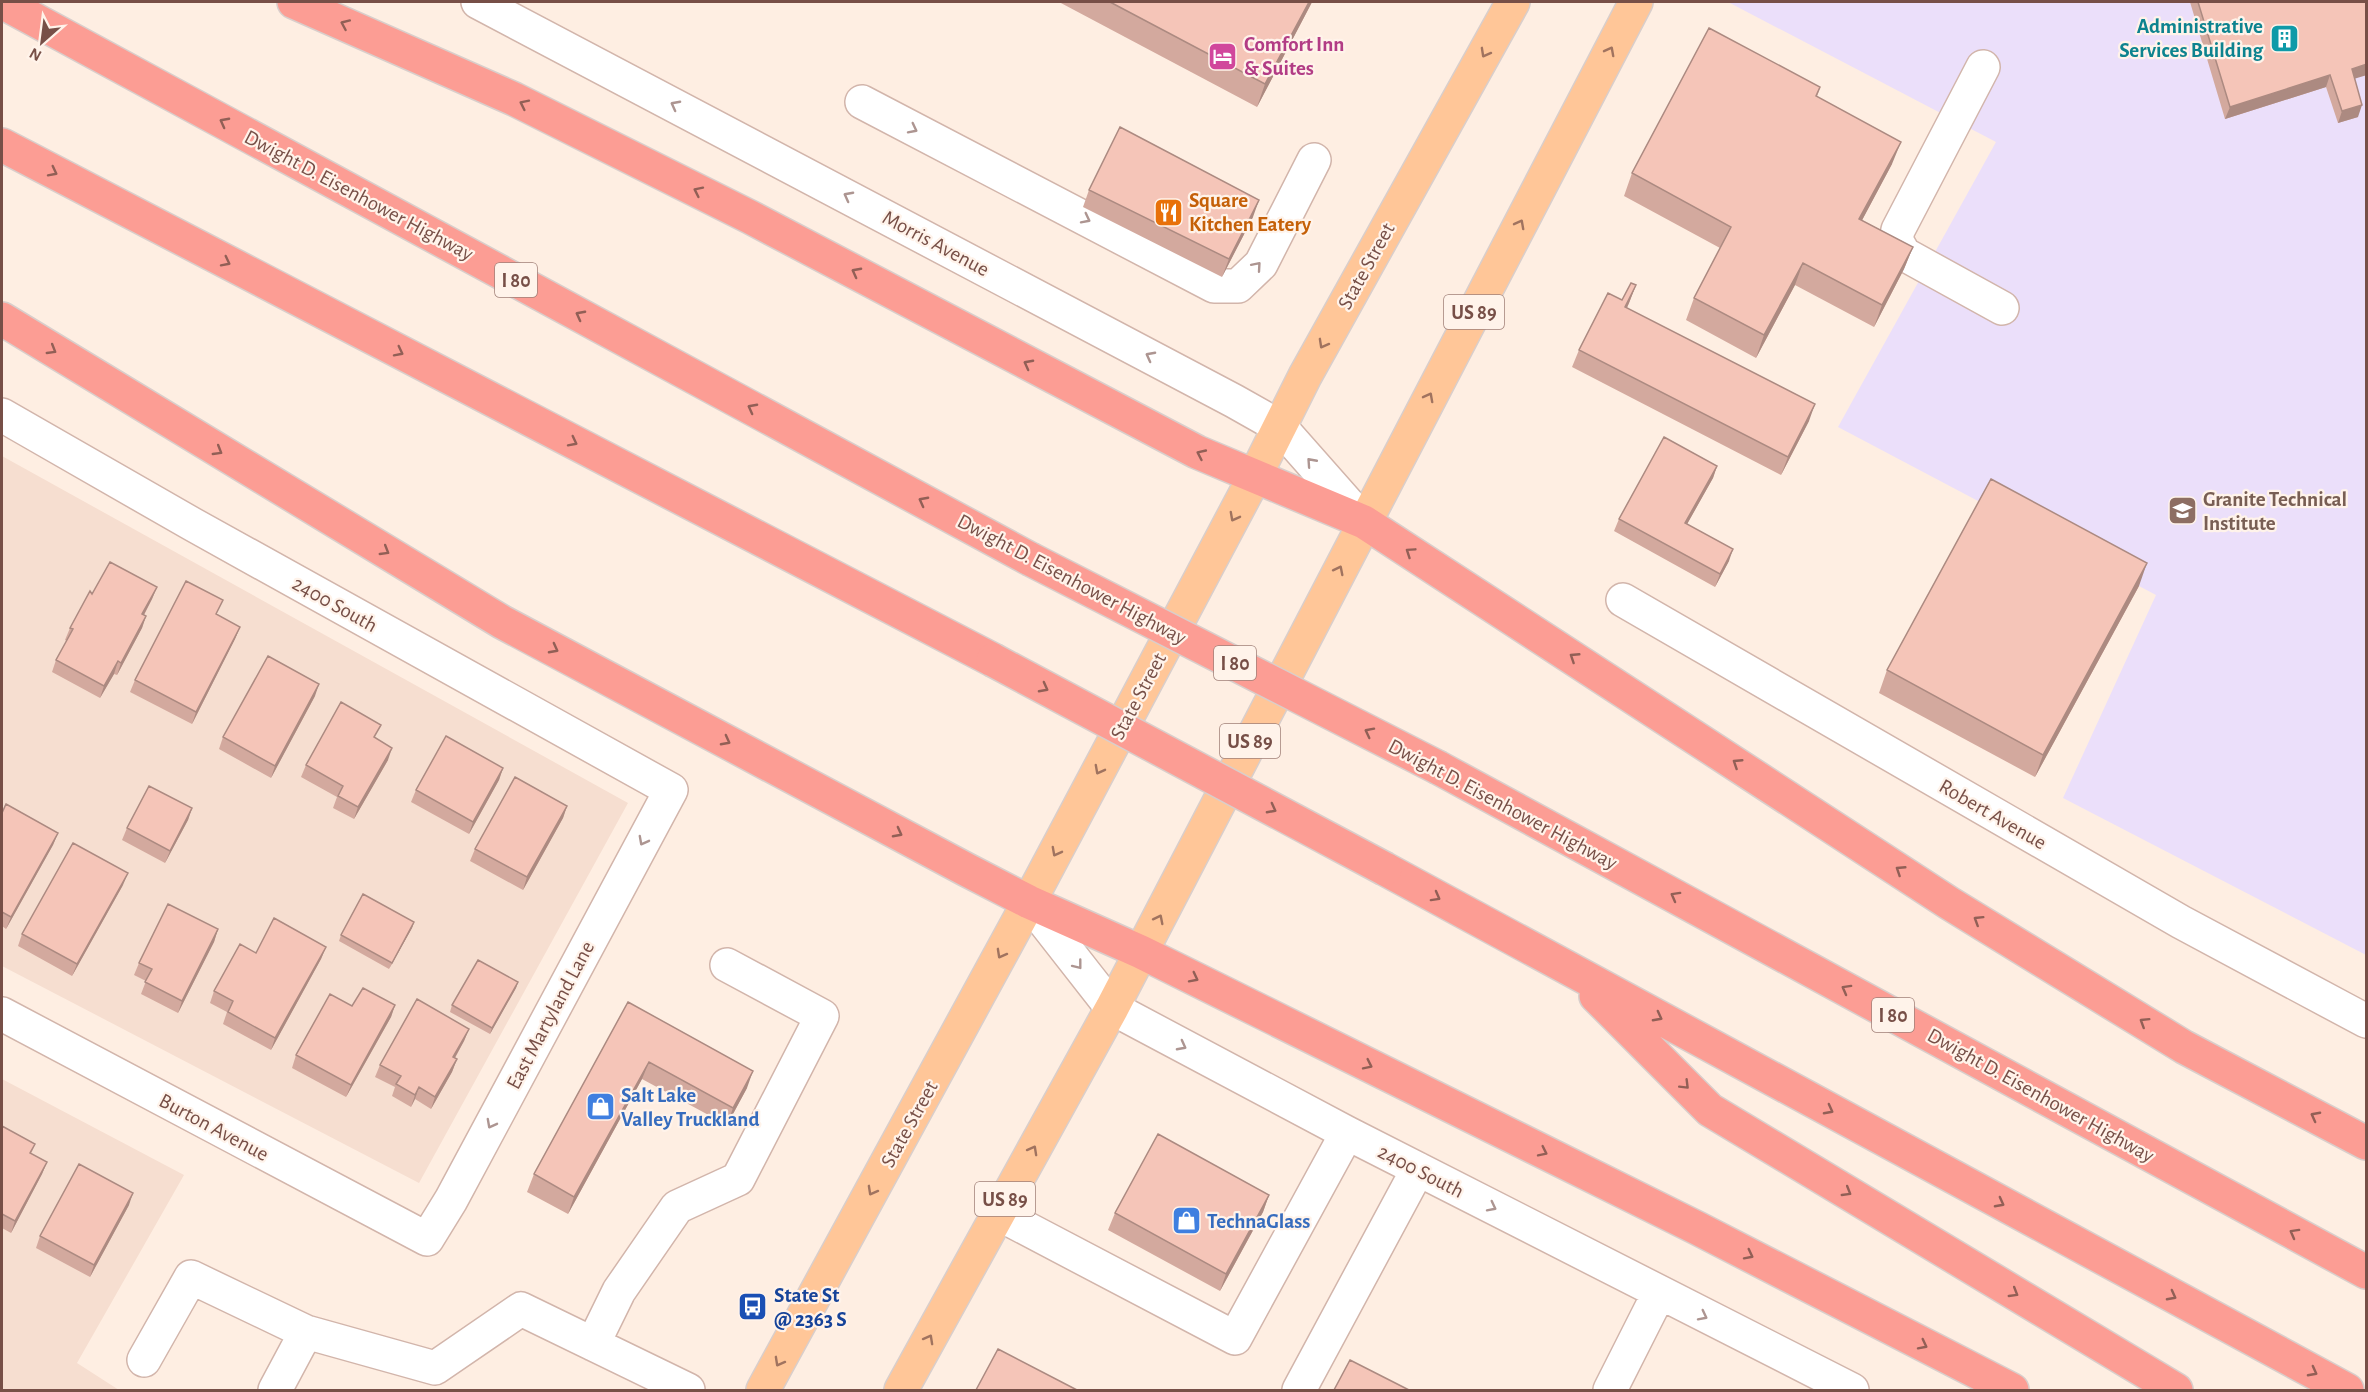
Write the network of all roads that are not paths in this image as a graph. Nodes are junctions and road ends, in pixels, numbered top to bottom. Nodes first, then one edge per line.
1 (2, 2) edge
2 (294, 2) edge
3 (478, 2) edge
4 (1514, 2) edge
5 (1636, 2) edge
6 (1983, 67) dead end
7 (861, 102) dead end
8 (2, 146) edge
9 (1314, 160) dead end
10 (2002, 308) dead end
11 (2, 319) edge
12 (2, 415) edge
13 (1280, 428) junction
14 (1255, 476) junction
15 (1364, 522) junction
16 (1623, 600) dead end
17 (671, 790) joint
18 (1029, 902) junction
19 (1142, 952) junction
20 (727, 966) dead end
21 (1569, 969) junction
22 (1112, 1008) junction
23 (2, 1014) edge
24 (2367, 1022) edge
25 (1347, 1133) junction
26 (2367, 1143) edge
27 (1418, 1169) junction
28 (997, 1213) junction
29 (427, 1239) joint
30 (2356, 1266) edge
31 (1659, 1293) junction
32 (306, 1332) junction
33 (593, 1344) junction
34 (144, 1359) dead end
35 (275, 1390) edge
36 (688, 1390) edge
37 (764, 1390) edge
38 (901, 1390) edge
39 (1299, 1390) edge
40 (1610, 1390) edge
41 (1852, 1390) edge
42 (2012, 1390) edge
43 (2176, 1390) edge
44 (2347, 1390) edge

30 -> 1 highway, Dwight D. Eisenhower Highway / I 80, bridge
14 -> 2 highway
13 -> 3 street, Morris Avenue
4 -> 13 main road, State Street
15 -> 5 main road, US 89
6 - 10 street
7 -> 9 street
8 -> 21 highway, bridge
11 -> 18 highway
12 - 17 street, 2400 South
13 - 14 main road, State Street
15 -> 13 street, Morris Avenue
14 - 15 highway
14 -> 18 main road, State Street
19 -> 15 main road, US 89
26 -> 15 highway
16 - 24 street, Robert Avenue
17 -> 29 street, East Martyland Lane
18 - 19 highway
18 -> 22 street, 2400 South
18 -> 37 main road, State Street
19 - 22 main road, US 89
19 -> 42 highway
20 - 33 street
21 -> 43 highway
21 -> 44 highway
22 -> 25 street, 2400 South
28 -> 22 main road, US 89
23 - 29 street, Burton Avenue
25 - 27 street, 2400 South
25 - 28 street
27 -> 31 street, 2400 South
27 - 39 street
38 -> 28 main road, US 89
31 - 40 street
31 -> 41 street, 2400 South
32 - 33 street
32 - 34 street
32 - 35 street
33 - 36 street

